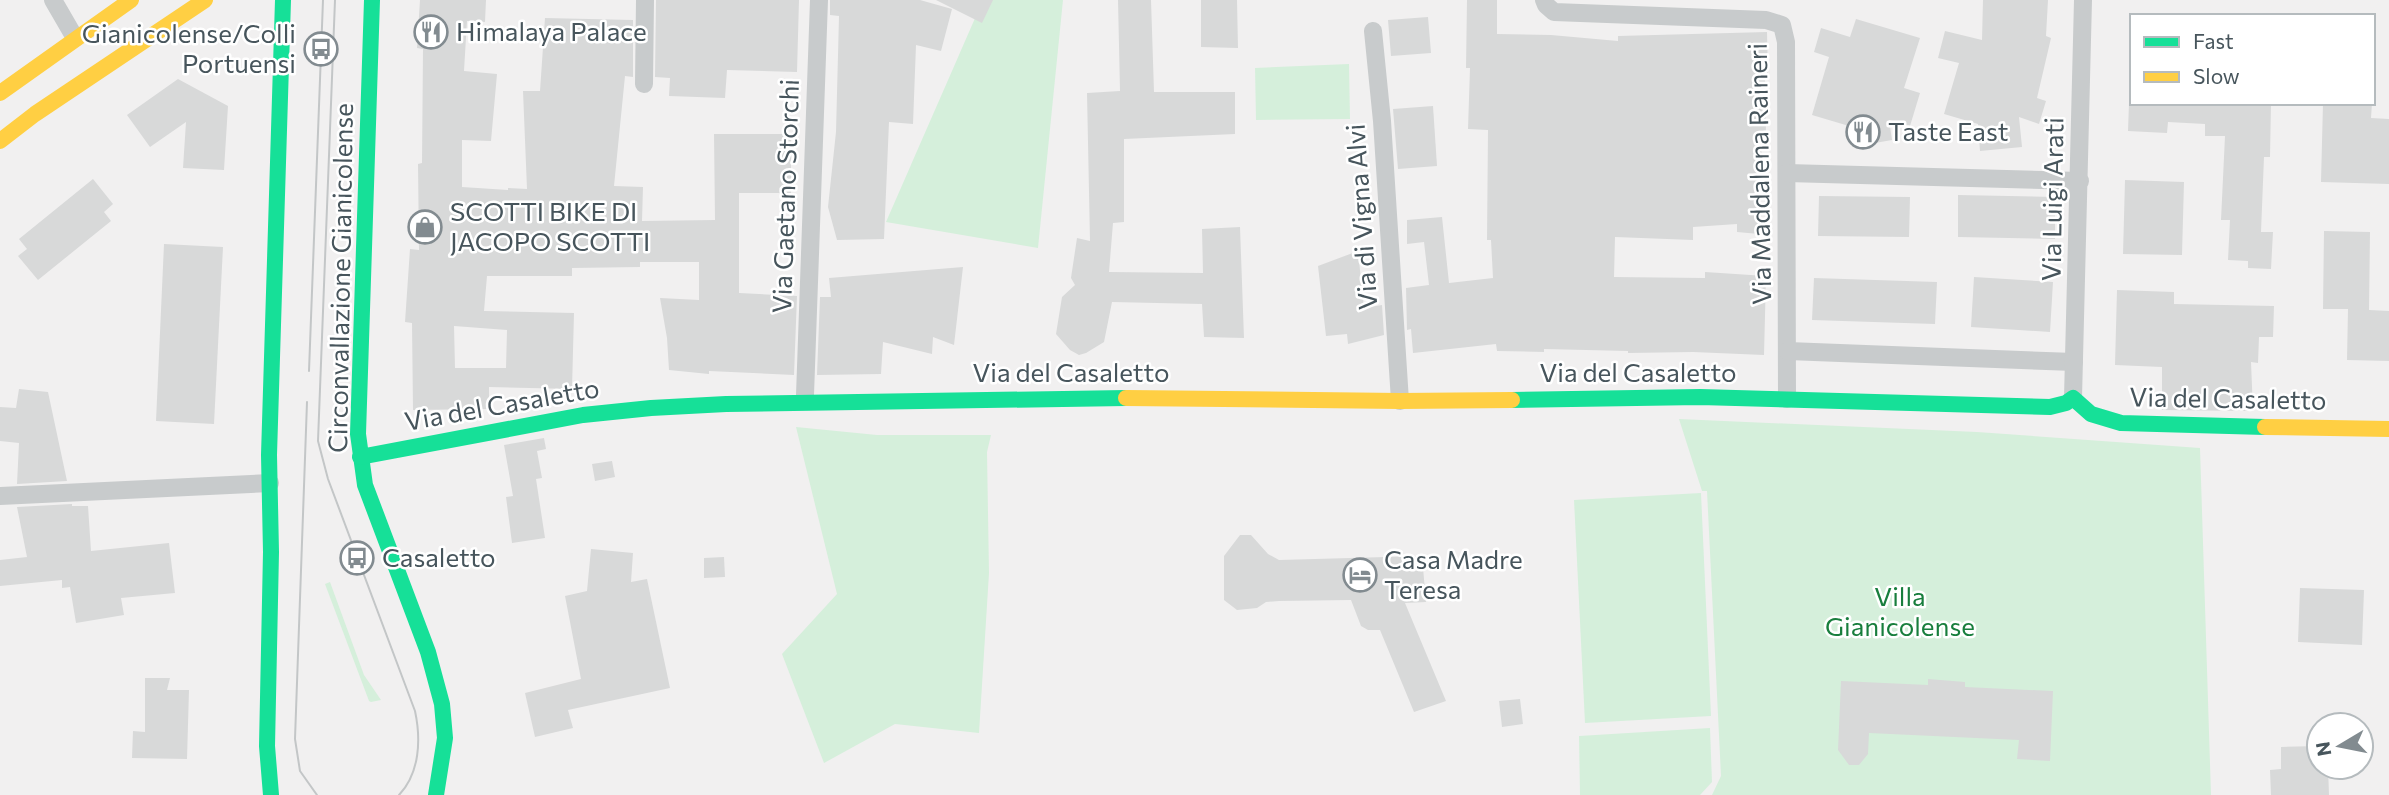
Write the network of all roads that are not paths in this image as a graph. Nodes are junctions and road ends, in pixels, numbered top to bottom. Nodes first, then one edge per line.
1 (53, 0) edge
2 (131, 0) edge
3 (205, 0) edge
4 (283, 0) edge
5 (372, 0) edge
6 (645, 0) edge
7 (819, 0) edge
8 (1544, 0) edge
9 (2083, 0) edge
10 (1373, 30) dead end
11 (75, 38) junction
12 (644, 85) dead end
13 (0, 93) edge
14 (0, 141) edge
15 (1787, 173) junction
16 (2080, 181) junction
17 (1787, 351) junction
18 (2074, 362) junction
19 (805, 395) dead end
20 (2073, 398) junction
21 (1787, 399) junction
22 (1401, 401) junction
23 (2389, 429) edge
24 (360, 457) junction
25 (270, 482) junction
26 (0, 496) edge
27 (272, 790) edge
28 (436, 795) edge

1 - 11 street
2 - 11 street
3 - 14 street
4 - 25 street
5 - 24 street, Circonvallazione Gianicolense
6 - 12 street
7 - 19 street, Via Gaetano Storchi
8 - 15 street, Via Maddalena Raineri
9 - 16 street, Via Luigi Arati
10 - 22 street, Via di Vigna Alvi
11 - 13 street
15 - 16 street
15 - 17 street, Via Maddalena Raineri
16 - 18 street, Via Luigi Arati
17 - 18 street
17 - 21 street, Via Maddalena Raineri
18 - 20 street, Via Luigi Arati
20 - 21 street, Via del Casaletto
20 - 23 street, Via del Casaletto
21 - 22 street, Via del Casaletto
22 - 24 street, Via del Casaletto
24 - 28 street, Circonvallazione Gianicolense
25 - 26 street
25 - 27 street

